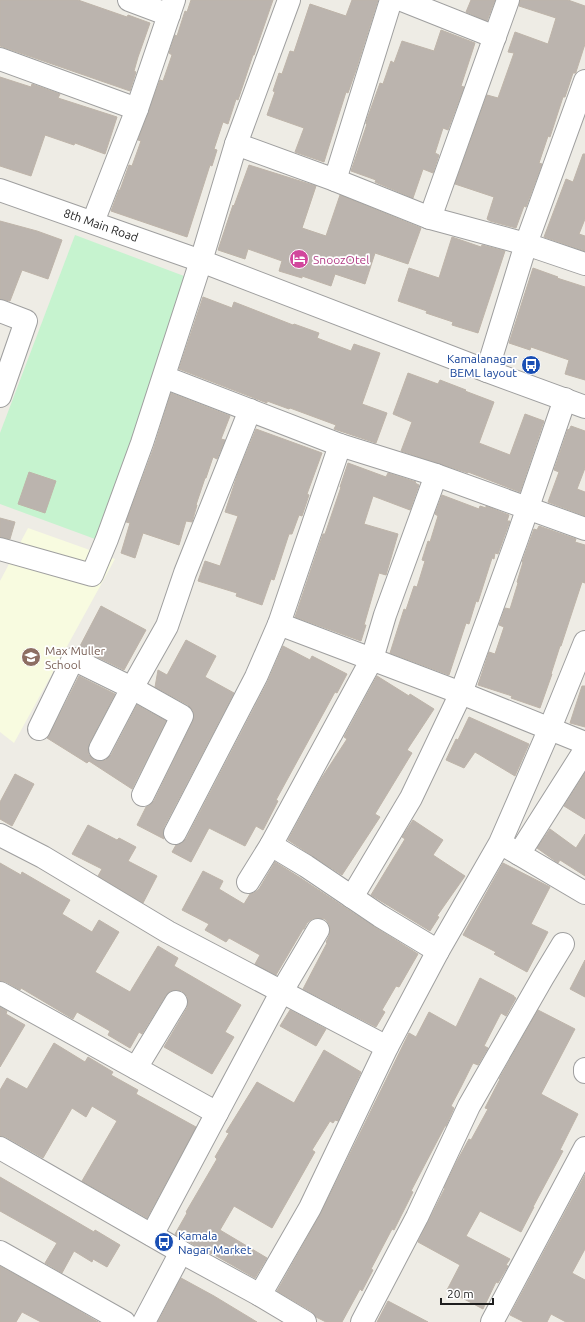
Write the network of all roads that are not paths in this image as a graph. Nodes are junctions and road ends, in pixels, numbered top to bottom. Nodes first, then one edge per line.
1 (129, 0) edge
2 (289, 0) edge
3 (391, 0) edge
4 (402, 0) edge
5 (508, 0) edge
6 (172, 7) edge
7 (495, 37) junction
8 (0, 59) edge
9 (585, 81) edge
10 (137, 109) junction
11 (236, 144) junction
12 (335, 180) junction
13 (0, 190) edge
14 (430, 218) junction
15 (93, 222) junction
16 (526, 244) junction
17 (202, 261) junction
18 (585, 264) edge
19 (0, 311) edge
20 (487, 371) junction
21 (164, 377) junction
22 (0, 396) edge
23 (565, 399) junction
24 (585, 407) edge
25 (250, 410) junction
26 (340, 445) junction
27 (436, 475) junction
28 (527, 509) junction
29 (585, 529) edge
30 (0, 549) edge
31 (279, 624) junction
32 (585, 642) edge
33 (372, 659) junction
34 (132, 688) junction
35 (461, 693) junction
36 (550, 728) junction
37 (39, 730) dead end
38 (585, 743) edge
39 (100, 749) dead end
40 (585, 750) edge
41 (143, 795) dead end
42 (175, 833) dead end
43 (0, 835) edge
44 (500, 843) junction
45 (271, 845) junction
46 (519, 854) junction
47 (248, 882) dead end
48 (585, 893) edge
49 (352, 897) junction
50 (318, 930) dead end
51 (563, 944) dead end
52 (438, 951) junction
53 (282, 991) junction
54 (0, 993) edge
55 (176, 1002) dead end
56 (387, 1047) junction
57 (136, 1068) junction
58 (585, 1069) edge
59 (585, 1072) edge
60 (217, 1113) junction
61 (0, 1148) edge
62 (585, 1148) edge
63 (152, 1235) junction
64 (0, 1252) edge
65 (180, 1252) junction
66 (260, 1295) junction
67 (124, 1322) edge
68 (144, 1322) edge
69 (305, 1322) edge
70 (362, 1322) edge
71 (492, 1322) edge

1 - 6 street
2 - 11 street
3 - 12 street
4 - 7 street
5 - 7 street
6 - 10 street
7 - 14 street
8 - 10 street
9 - 16 street
10 - 15 street
11 - 12 street
11 - 17 street
12 - 14 street
13 - 15 street, 8th Main Road
14 - 16 street
15 - 17 street, 8th Main Road
16 - 18 street
16 - 20 street
17 - 20 street, 8th Main Road
17 - 21 street
19 - 22 street
20 - 23 street, 8th Main Road
21 - 25 street
21 - 30 street
23 - 24 street, 8th Main Road
23 - 28 street
25 - 26 street
25 - 34 street
26 - 27 street
26 - 31 street
27 - 28 street
27 - 33 street
28 - 29 street
28 - 35 street
31 - 33 street
31 - 42 street
32 - 36 street
33 - 35 street
33 - 45 street
34 - 37 street
34 - 39 street
34 - 41 street
35 - 36 street
35 - 49 street
36 - 38 street
36 - 44 street
40 - 46 street
43 - 53 street
44 - 46 street
44 - 52 street
45 - 47 street
45 - 49 street
46 - 48 street
49 - 52 street
50 - 53 street
51 - 70 street
52 - 56 street
53 - 56 street
53 - 60 street
54 - 57 street
55 - 57 street
56 - 66 street
57 - 60 street
58 - 59 street
60 - 63 street
61 - 63 street
62 - 71 street
63 - 65 street
64 - 67 street
65 - 66 street
65 - 68 street
66 - 69 street

